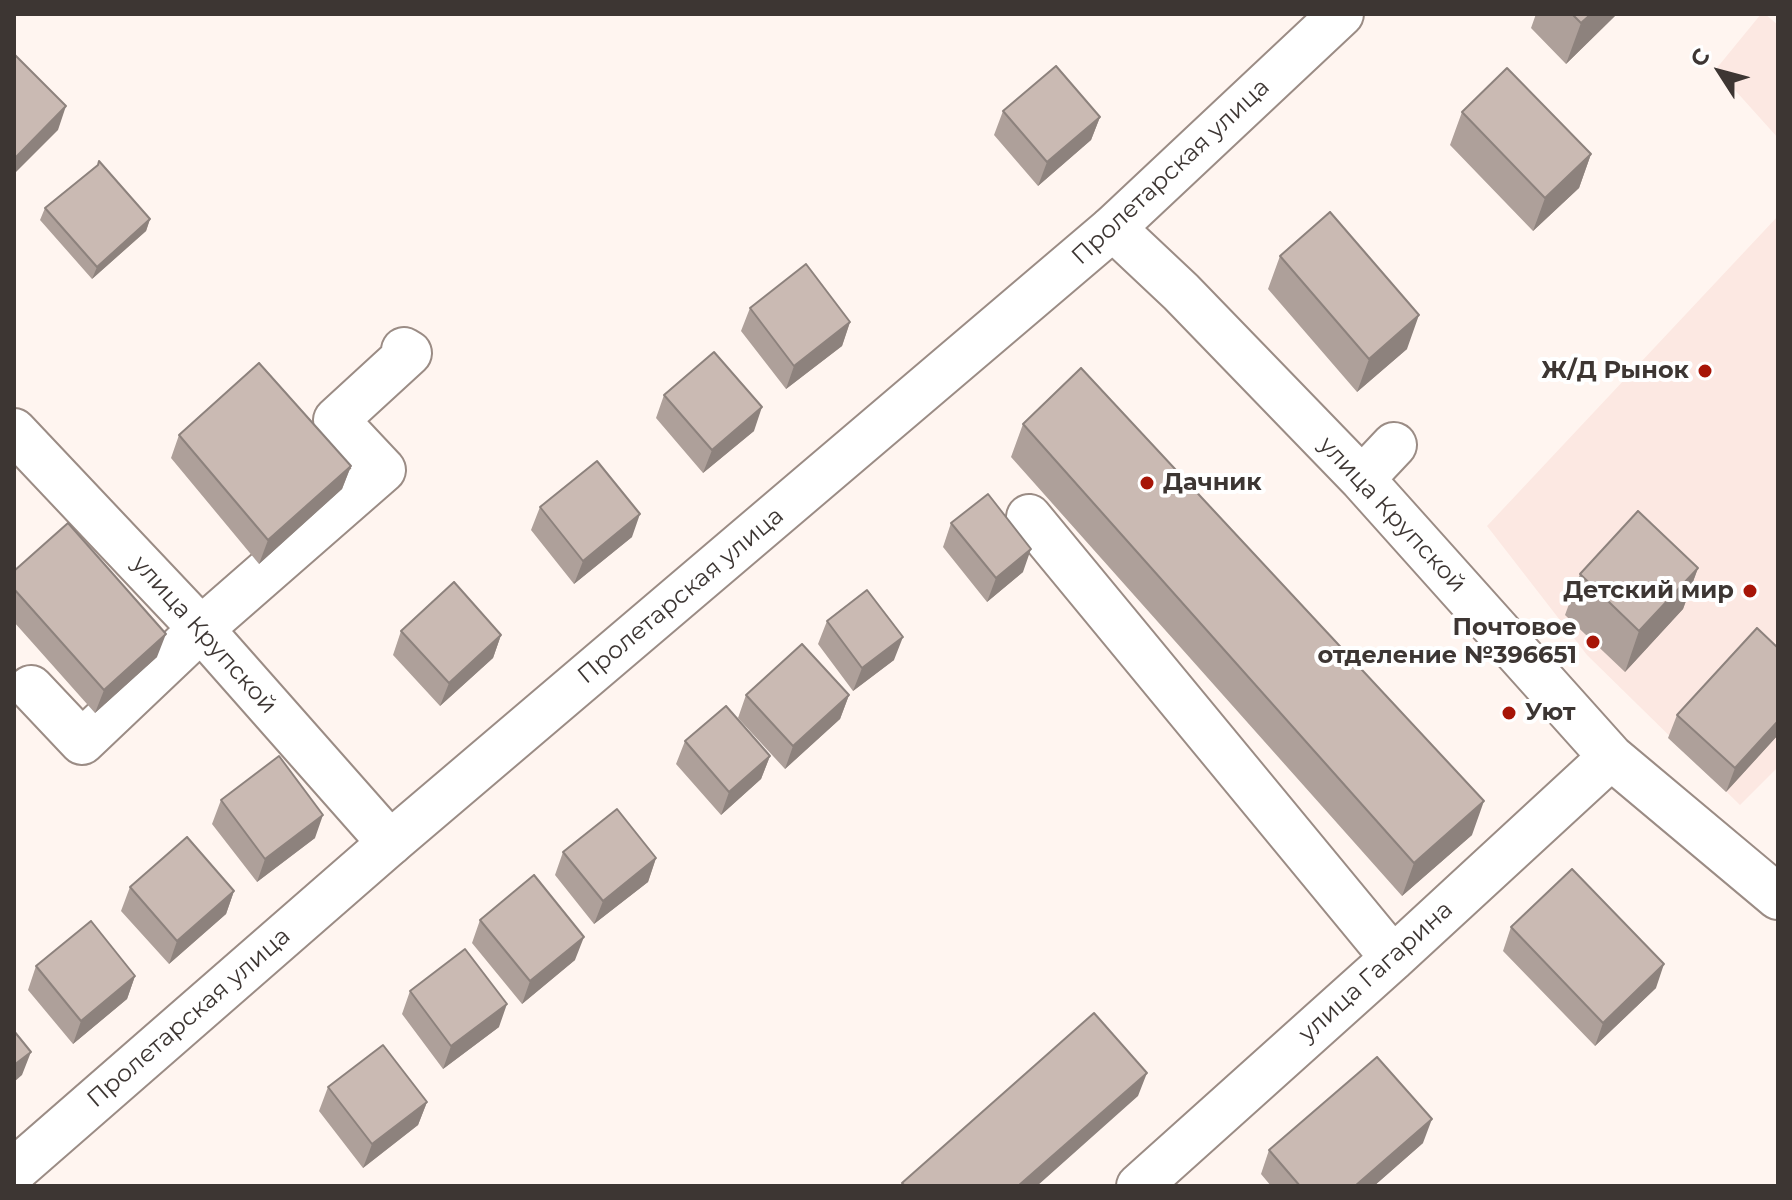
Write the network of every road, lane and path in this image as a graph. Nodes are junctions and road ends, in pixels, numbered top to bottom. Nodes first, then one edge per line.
1 (1341, 14) edge
2 (1113, 228) junction
3 (404, 350) dead end
4 (14, 431) edge
5 (1394, 445) dead end
6 (1362, 479) junction
7 (1029, 517) dead end
8 (201, 629) junction
9 (31, 688) dead end
10 (1611, 757) junction
11 (390, 843) junction
12 (1778, 897) edge
13 (1393, 958) junction
14 (14, 1171) edge
15 (1139, 1186) edge

1 - 2 street, Пролетарская улица
2 - 6 street, улица Крупской
2 - 11 street, Пролетарская улица
3 - 8 street
4 - 8 street, улица Крупской
5 - 6 street
6 - 10 street, улица Крупской
7 - 13 street
8 - 9 street
8 - 11 street, улица Крупской
10 - 12 street, улица Крупской
10 - 13 street, улица Гагарина
11 - 14 street, Пролетарская улица
13 - 15 street, улица Гагарина

